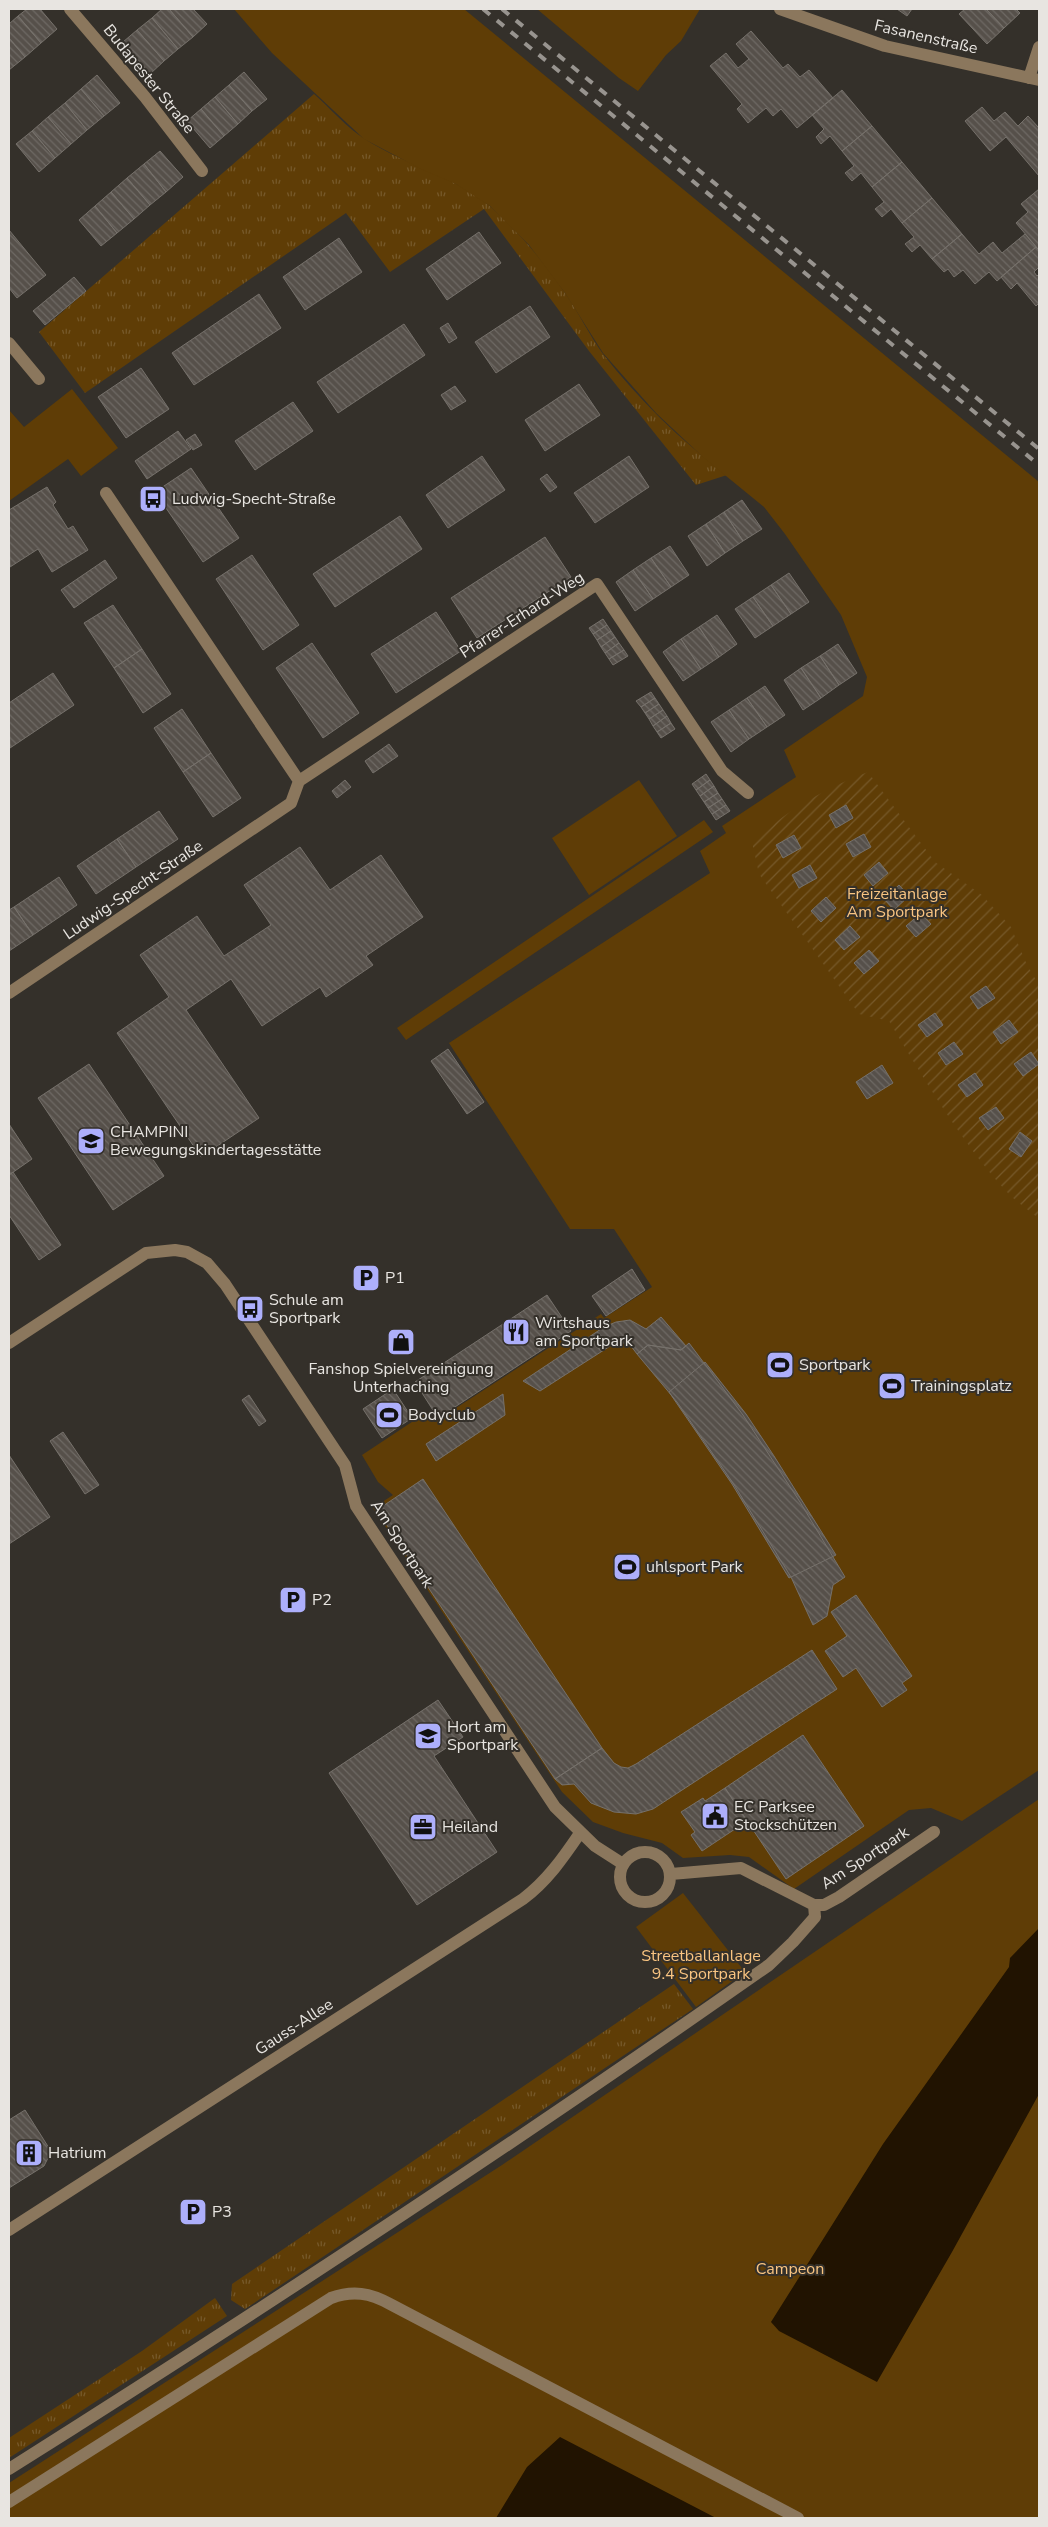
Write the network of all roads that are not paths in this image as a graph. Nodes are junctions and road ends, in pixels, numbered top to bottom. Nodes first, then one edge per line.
1 (70, 9) edge
2 (780, 9) edge
3 (1039, 47) edge
4 (1034, 79) edge
5 (202, 171) dead end
6 (9, 343) edge
7 (39, 379) dead end
8 (106, 493) dead end
9 (300, 781) junction
10 (748, 794) dead end
11 (9, 993) edge
12 (9, 1343) edge
13 (934, 1832) dead end
14 (580, 1833) junction
15 (623, 1864) junction
16 (671, 1874) junction
17 (814, 1905) junction
18 (9, 2230) edge
19 (9, 2469) edge
20 (9, 2502) edge
21 (795, 2517) edge

1 - 5 street, Budapester Straße
2 - 4 street, Fasanenstraße
3 - 4 street
6 - 7 street
8 - 9 street
9 - 10 street, Pfarrer-Erhard-Weg
9 - 11 street, Ludwig-Specht-Straße
12 - 14 street, Am Sportpark
13 - 17 street, Am Sportpark
14 - 15 street, Am Sportpark
14 - 18 street, Gauss-Allee
15 - 16 street
15 - 16 street
16 - 17 street, Am Sportpark
17 - 19 street
20 - 21 street

